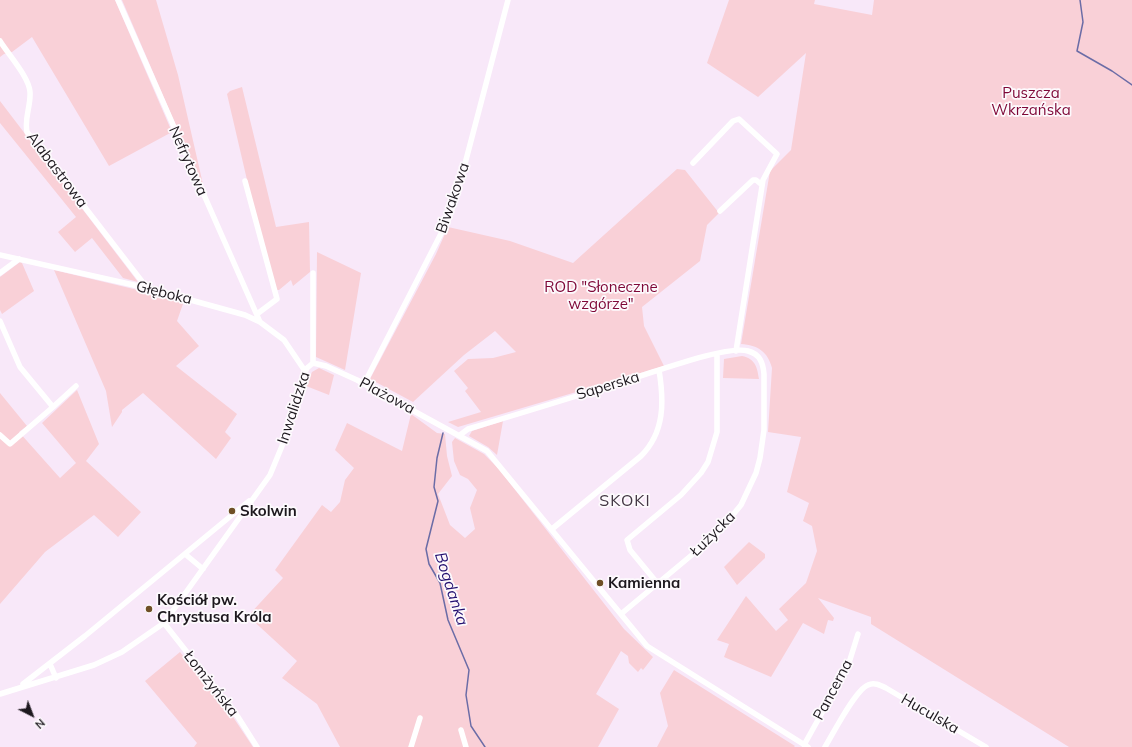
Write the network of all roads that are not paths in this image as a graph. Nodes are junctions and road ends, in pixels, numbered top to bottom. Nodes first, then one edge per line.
1 (118, 0) edge
2 (508, 0) edge
3 (0, 41) edge
4 (693, 163) dead end
5 (244, 180) dead end
6 (762, 185) junction
7 (720, 211) dead end
8 (0, 255) edge
9 (19, 259) junction
10 (0, 273) edge
11 (313, 273) dead end
12 (147, 288) junction
13 (256, 314) junction
14 (0, 321) edge
15 (260, 322) junction
16 (736, 351) junction
17 (717, 354) junction
18 (759, 357) joint
19 (312, 363) junction
20 (659, 370) junction
21 (305, 371) junction
22 (364, 384) junction
23 (76, 386) dead end
24 (53, 407) junction
25 (0, 435) edge
26 (460, 435) junction
27 (258, 493) junction
28 (229, 518) junction
29 (236, 524) junction
30 (552, 529) junction
31 (185, 554) junction
32 (203, 569) junction
33 (658, 584) junction
34 (621, 614) junction
35 (164, 622) junction
36 (858, 634) dead end
37 (50, 664) junction
38 (56, 678) junction
39 (872, 684) joint
40 (19, 687) junction
41 (0, 694) edge
42 (420, 718) dead end
43 (461, 730) dead end
44 (806, 746) edge
45 (257, 747) edge
46 (411, 747) edge
47 (466, 747) edge
48 (825, 747) edge
49 (986, 747) edge

1 - 13 street, Nefrytowa
2 - 22 street, Biwakowa
3 - 12 street, Alabastrowa
4 - 6 street
5 - 13 street
6 - 7 street
6 - 16 street
8 - 9 street, Głęboka
9 - 10 street
9 - 12 street, Głęboka
11 - 19 street, Inwalidzka
12 - 15 street, Głęboka
13 - 15 street, Nefrytowa
14 - 24 street
15 - 21 street, Głęboka
16 - 17 street, Saperska
16 - 18 street, Saperska
17 - 20 street, Saperska
17 - 33 street
18 - 33 street, Łużycka
19 - 21 street, Inwalidzka
19 - 22 street, Plażowa
20 - 26 street, Saperska
20 - 30 street
21 - 27 street, Inwalidzka
22 - 26 street, Plażowa
23 - 24 street
24 - 25 street
26 - 30 street
27 - 28 street, Inwalidzka
27 - 29 street, Inwalidzka
28 - 29 street
28 - 31 street, Inwalidzka
29 - 32 street, Inwalidzka
30 - 34 street
31 - 32 street
31 - 37 street, Inwalidzka
32 - 35 street, Inwalidzka
33 - 34 street, Łużycka
34 - 44 street
35 - 38 street, Inwalidzka
35 - 45 street, Łomżyńska
36 - 44 street, Pancerna
37 - 38 street
37 - 40 street, Inwalidzka
38 - 40 street, Inwalidzka
39 - 48 street, Pancerna
39 - 49 street, Huculska
40 - 41 street, Inwalidzka
42 - 46 street
43 - 47 street

